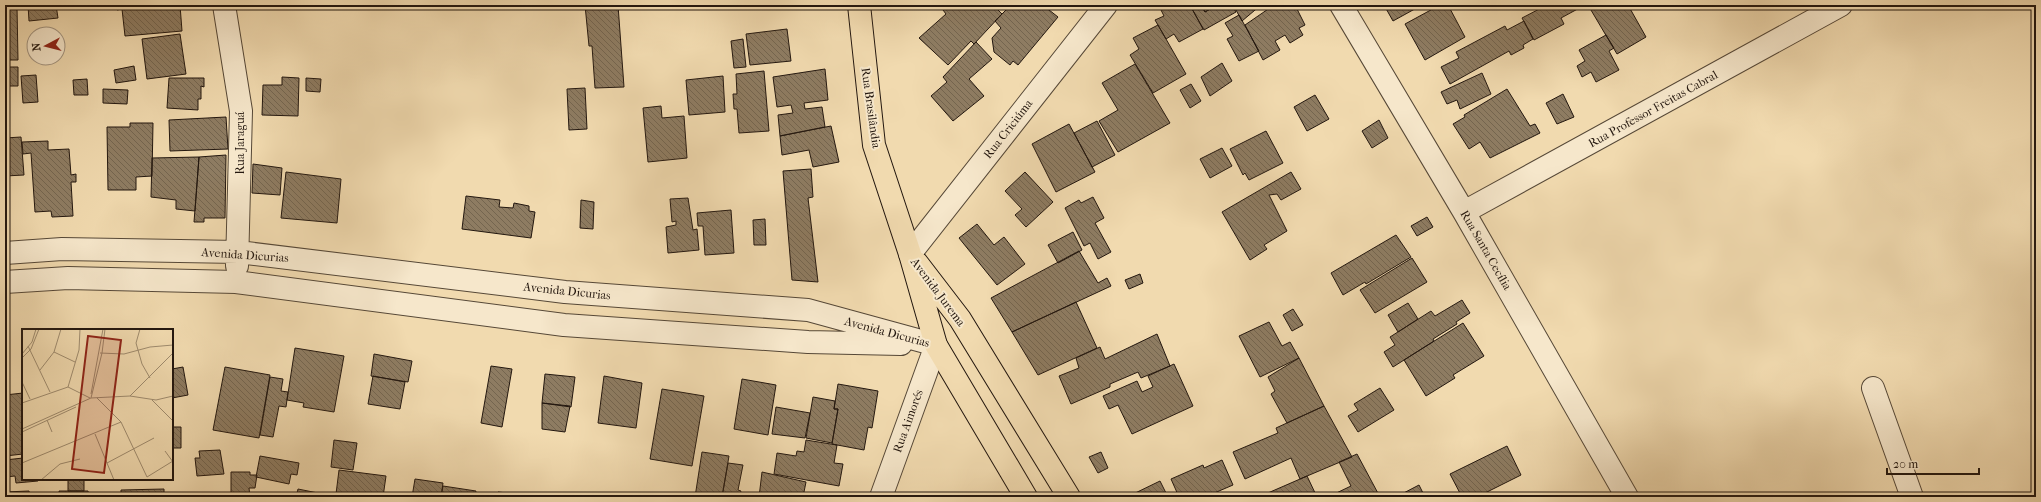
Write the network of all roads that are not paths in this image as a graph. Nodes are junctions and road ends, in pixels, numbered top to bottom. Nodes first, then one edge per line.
1 (224, 5) edge
2 (859, 5) edge
3 (1106, 5) edge
4 (1341, 5) edge
5 (1841, 5) edge
6 (1464, 212) junction
7 (238, 252) junction
8 (5, 253) edge
9 (910, 254) junction
10 (5, 282) edge
11 (236, 282) junction
12 (936, 346) junction
13 (1872, 388) dead end
14 (881, 497) edge
15 (1026, 497) edge
16 (1068, 497) edge
17 (1627, 497) edge
18 (1912, 497) edge

1 - 7 street, Rua Jaraguá
2 - 9 main road, Rua Brasilândia
3 - 9 street, Rua Criciúma
4 - 6 street, Rua Santa Cecília
5 - 6 street, Rua Professor Freitas Cabral
6 - 17 street, Rua Santa Cecília
7 - 8 street, Avenida Dicurias
7 - 11 street, Rua Jaraguá
7 - 12 street, Avenida Dicurias
9 - 12 main road, Avenida Jurema
9 - 16 main road, Avenida Jurema
10 - 11 street, Avenida Dicurias
11 - 12 street, Avenida Dicurias
12 - 14 street, Rua Aimorés
12 - 15 main road, Avenida Jurema
13 - 18 street

